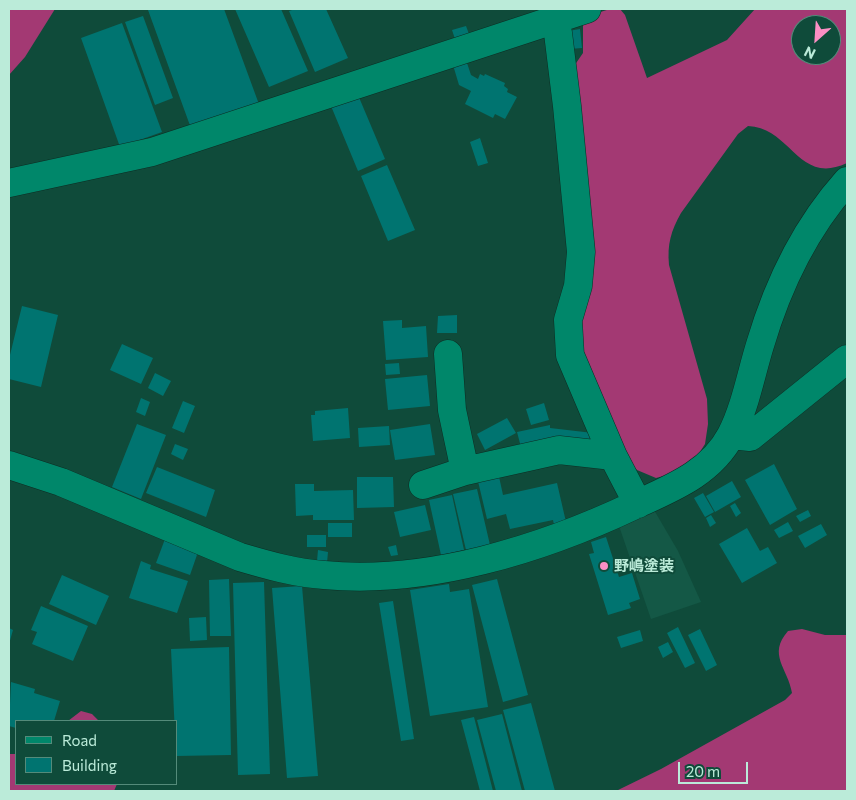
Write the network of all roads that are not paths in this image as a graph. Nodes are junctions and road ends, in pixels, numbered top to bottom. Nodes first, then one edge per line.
1 (587, 9) edge
2 (554, 20) junction
3 (847, 181) edge
4 (9, 182) edge
5 (448, 354) dead end
6 (847, 359) edge
7 (731, 434) junction
8 (613, 456) junction
9 (9, 465) edge
10 (465, 471) junction
11 (423, 485) dead end
12 (638, 504) junction

1 - 2 street
2 - 4 street
2 - 8 street
3 - 7 street
5 - 10 street
6 - 7 street
7 - 12 street
8 - 10 street
8 - 12 street
9 - 12 street
10 - 11 street

